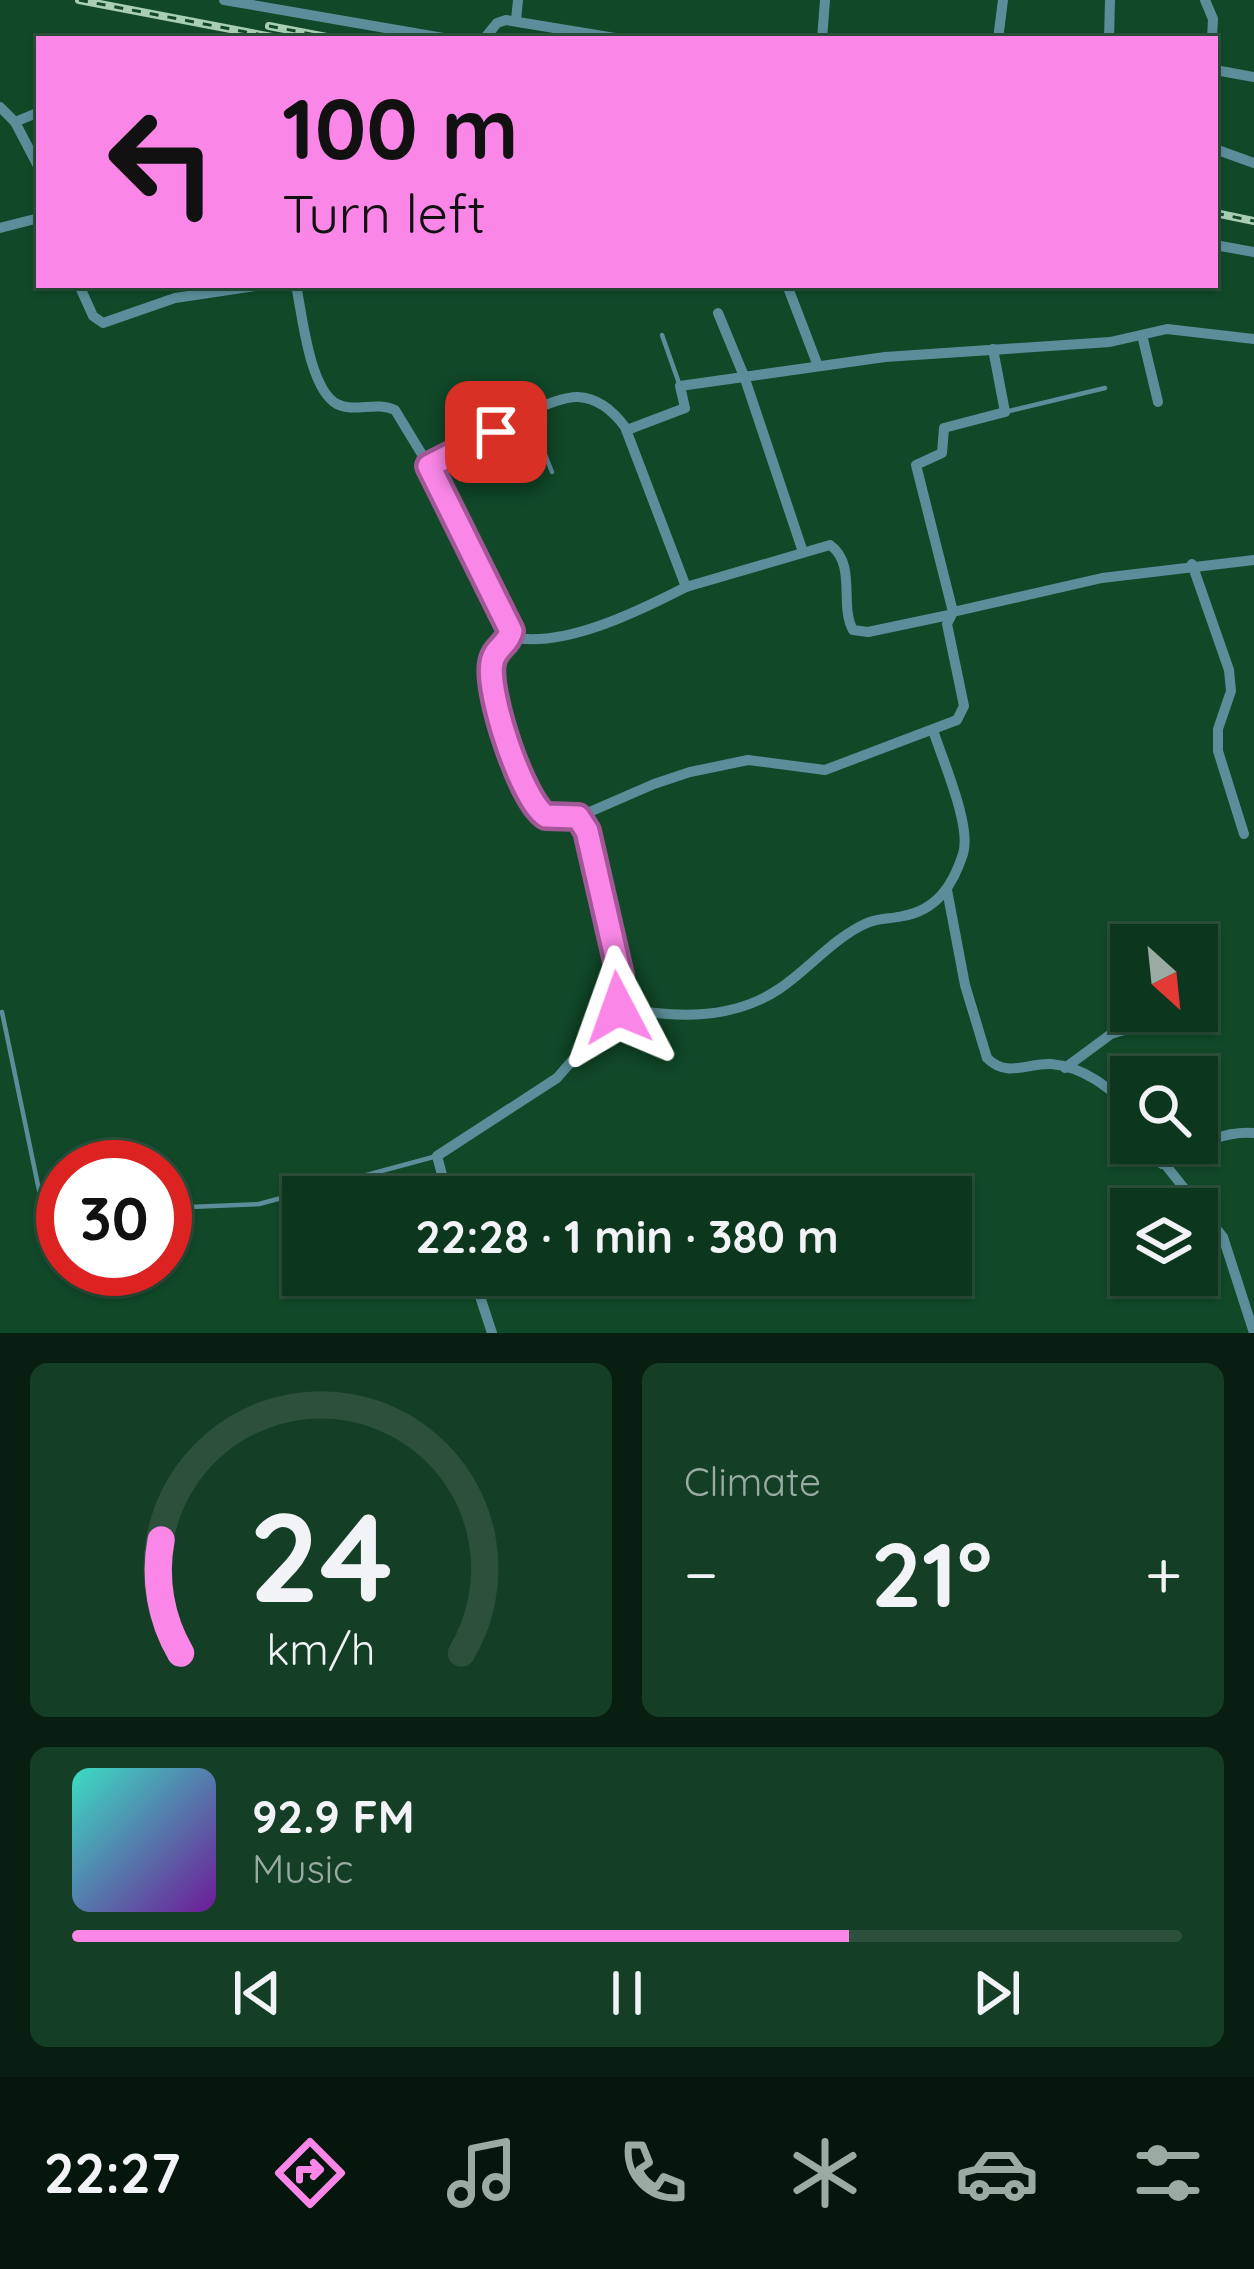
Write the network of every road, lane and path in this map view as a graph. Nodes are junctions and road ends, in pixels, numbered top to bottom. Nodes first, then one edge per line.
1 (224, 0) edge
2 (518, 0) edge
3 (825, 0) edge
4 (1003, 0) edge
5 (1110, 0) edge
6 (1205, 0) edge
7 (249, 2) edge
8 (295, 6) edge
9 (516, 20) junction
10 (435, 36) edge
11 (486, 36) edge
12 (604, 36) edge
13 (822, 36) edge
14 (998, 36) edge
15 (1109, 36) edge
16 (1212, 36) edge
17 (1218, 71) edge
18 (1254, 77) edge
19 (0, 107) edge
20 (36, 113) edge
21 (14, 122) junction
22 (1218, 150) edge
23 (36, 162) edge
24 (1254, 163) edge
25 (36, 219) edge
26 (0, 228) edge
27 (1218, 246) edge
28 (1254, 252) edge
29 (80, 288) edge
30 (242, 288) edge
31 (297, 288) edge
32 (788, 288) edge
33 (718, 313) dead end
34 (662, 335) dead end
35 (1142, 335) junction
36 (1254, 339) edge
37 (993, 349) junction
38 (818, 366) junction
39 (744, 376) junction
40 (680, 386) junction
41 (1105, 388) dead end
42 (1158, 402) dead end
43 (1005, 412) junction
44 (529, 415) junction
45 (627, 430) junction
46 (429, 466) junction
47 (552, 472) dead end
48 (802, 552) junction
49 (1254, 560) edge
50 (1192, 565) junction
51 (686, 587) junction
52 (951, 613) junction
53 (511, 638) junction
54 (933, 730) junction
55 (578, 817) junction
56 (1244, 834) dead end
57 (947, 890) junction
58 (618, 1008) junction
59 (2, 1012) edge
60 (1118, 1032) edge
61 (1065, 1068) junction
62 (1110, 1088) edge
63 (1254, 1133) edge
64 (1218, 1136) edge
65 (437, 1156) junction
66 (1162, 1164) edge
67 (36, 1172) edge
68 (442, 1176) edge
69 (192, 1207) edge
70 (480, 1296) edge
71 (492, 1333) edge
72 (1254, 1333) edge

1 - 7 street
2 - 9 street
3 - 13 street
4 - 14 street
5 - 15 street
6 - 16 street
7 - 8 street
8 - 10 street
9 - 11 street
9 - 12 street
17 - 18 street
19 - 21 street
20 - 21 street
21 - 23 street
22 - 24 street
25 - 26 street
27 - 28 street
29 - 30 street
31 - 46 street
32 - 38 street
33 - 39 street
34 - 40 lane
35 - 36 street
35 - 37 street
35 - 42 street
37 - 38 street
37 - 43 street
38 - 39 street
39 - 40 street
39 - 48 street
40 - 45 street
41 - 43 lane
43 - 52 street
44 - 45 street
44 - 46 street
44 - 47 lane
45 - 51 street
46 - 53 street
48 - 51 street
48 - 52 street
49 - 50 street
50 - 52 street
50 - 56 street
51 - 53 street
52 - 54 street
53 - 55 street
54 - 55 street
54 - 57 street
55 - 58 street
57 - 58 street
57 - 61 street
58 - 65 street
59 - 67 lane
60 - 61 street
61 - 62 street
63 - 64 street
65 - 68 street
65 - 69 lane
66 - 72 street
70 - 71 street

